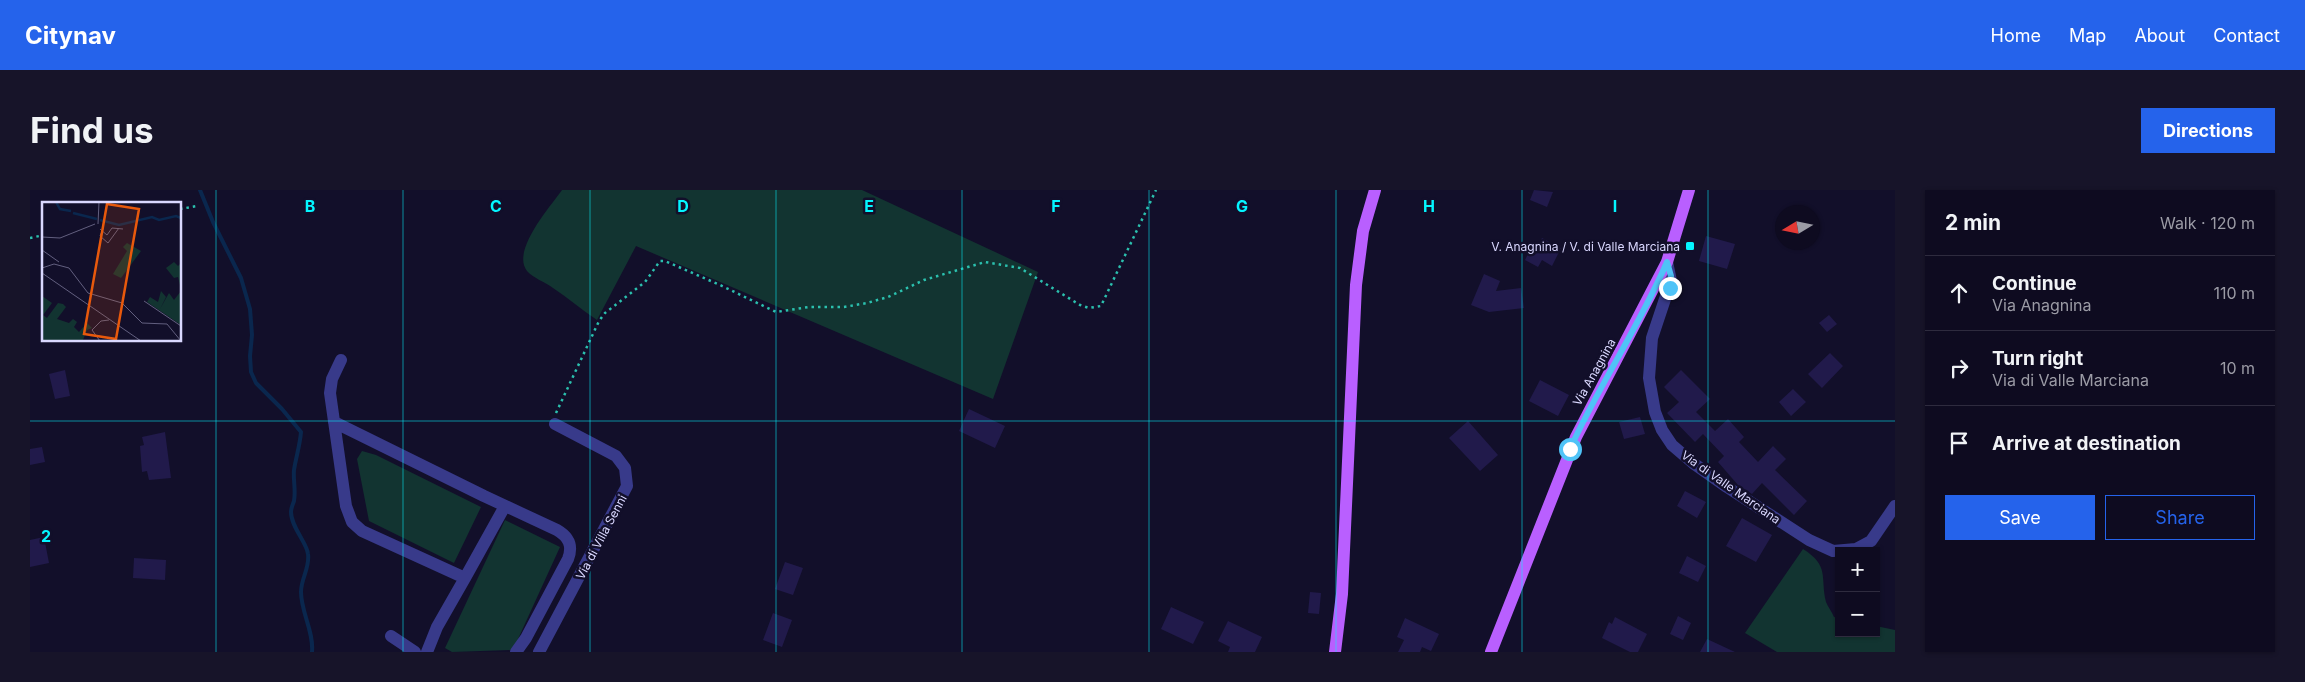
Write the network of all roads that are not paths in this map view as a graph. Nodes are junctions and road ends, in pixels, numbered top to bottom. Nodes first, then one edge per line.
1 (1374, 190) edge
2 (1688, 190) edge
3 (1667, 262) junction
4 (341, 360) dead end
5 (334, 422) junction
6 (555, 424) road end
7 (505, 506) junction
8 (1895, 506) edge
9 (465, 578) junction
10 (391, 636) dead end
11 (415, 652) edge
12 (427, 652) edge
13 (516, 652) edge
14 (539, 652) edge
15 (1335, 652) edge
16 (1491, 652) edge

1 - 15 main road
2 - 3 main road, Via Anagnina
3 - 8 street, Via di Valle Marciana
3 - 16 main road, Via Anagnina
4 - 5 street
5 - 7 street
5 - 9 street
6 - 14 street, Via di Villa Senni
7 - 9 street
7 - 13 street
9 - 12 street
10 - 11 street

